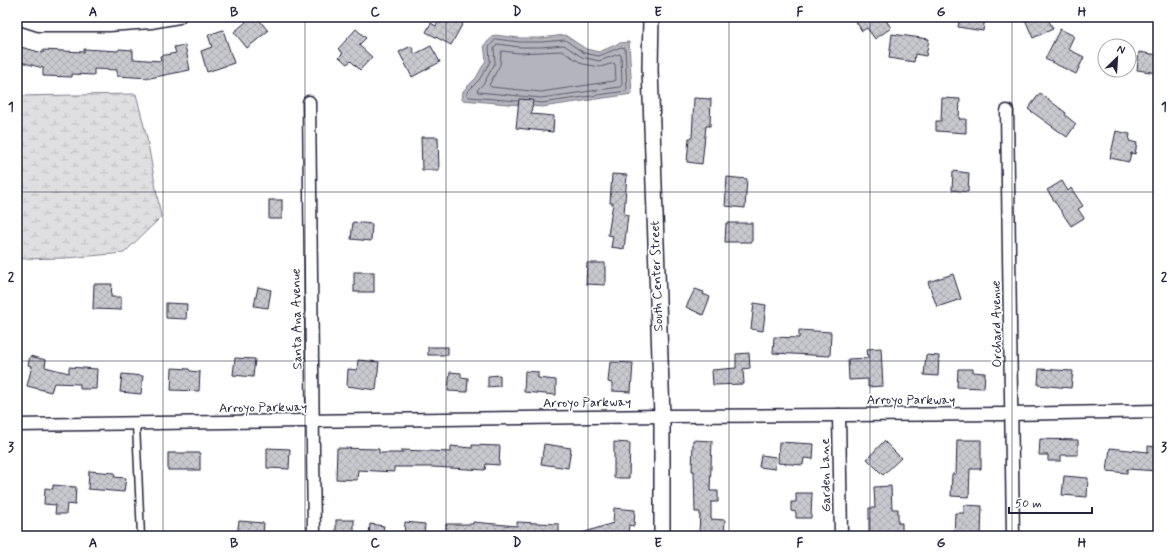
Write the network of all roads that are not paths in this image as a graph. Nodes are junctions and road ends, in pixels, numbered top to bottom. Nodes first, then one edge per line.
1 (179, 17) edge
2 (651, 17) edge
3 (17, 18) edge
4 (309, 102) dead end
5 (1008, 112) dead end
6 (1158, 411) edge
7 (1012, 414) junction
8 (839, 415) junction
9 (662, 416) junction
10 (312, 422) junction
11 (136, 424) junction
12 (17, 425) edge
13 (141, 536) edge
14 (314, 536) edge
15 (662, 536) edge
16 (841, 536) edge
17 (1013, 536) edge

1 - 3 street
2 - 9 street, South Center Street
4 - 10 street, Santa Ana Avenue
5 - 7 street, Orchard Avenue
6 - 7 street, Arroyo Parkway
7 - 8 street, Arroyo Parkway
7 - 17 street, Orchard Avenue
8 - 9 street, Arroyo Parkway
8 - 16 street, Garden Lane
9 - 10 street, Arroyo Parkway
9 - 15 street, South Center Street
10 - 11 street, Arroyo Parkway
10 - 14 street, Santa Ana Avenue
11 - 12 street, Arroyo Parkway
11 - 13 lane

